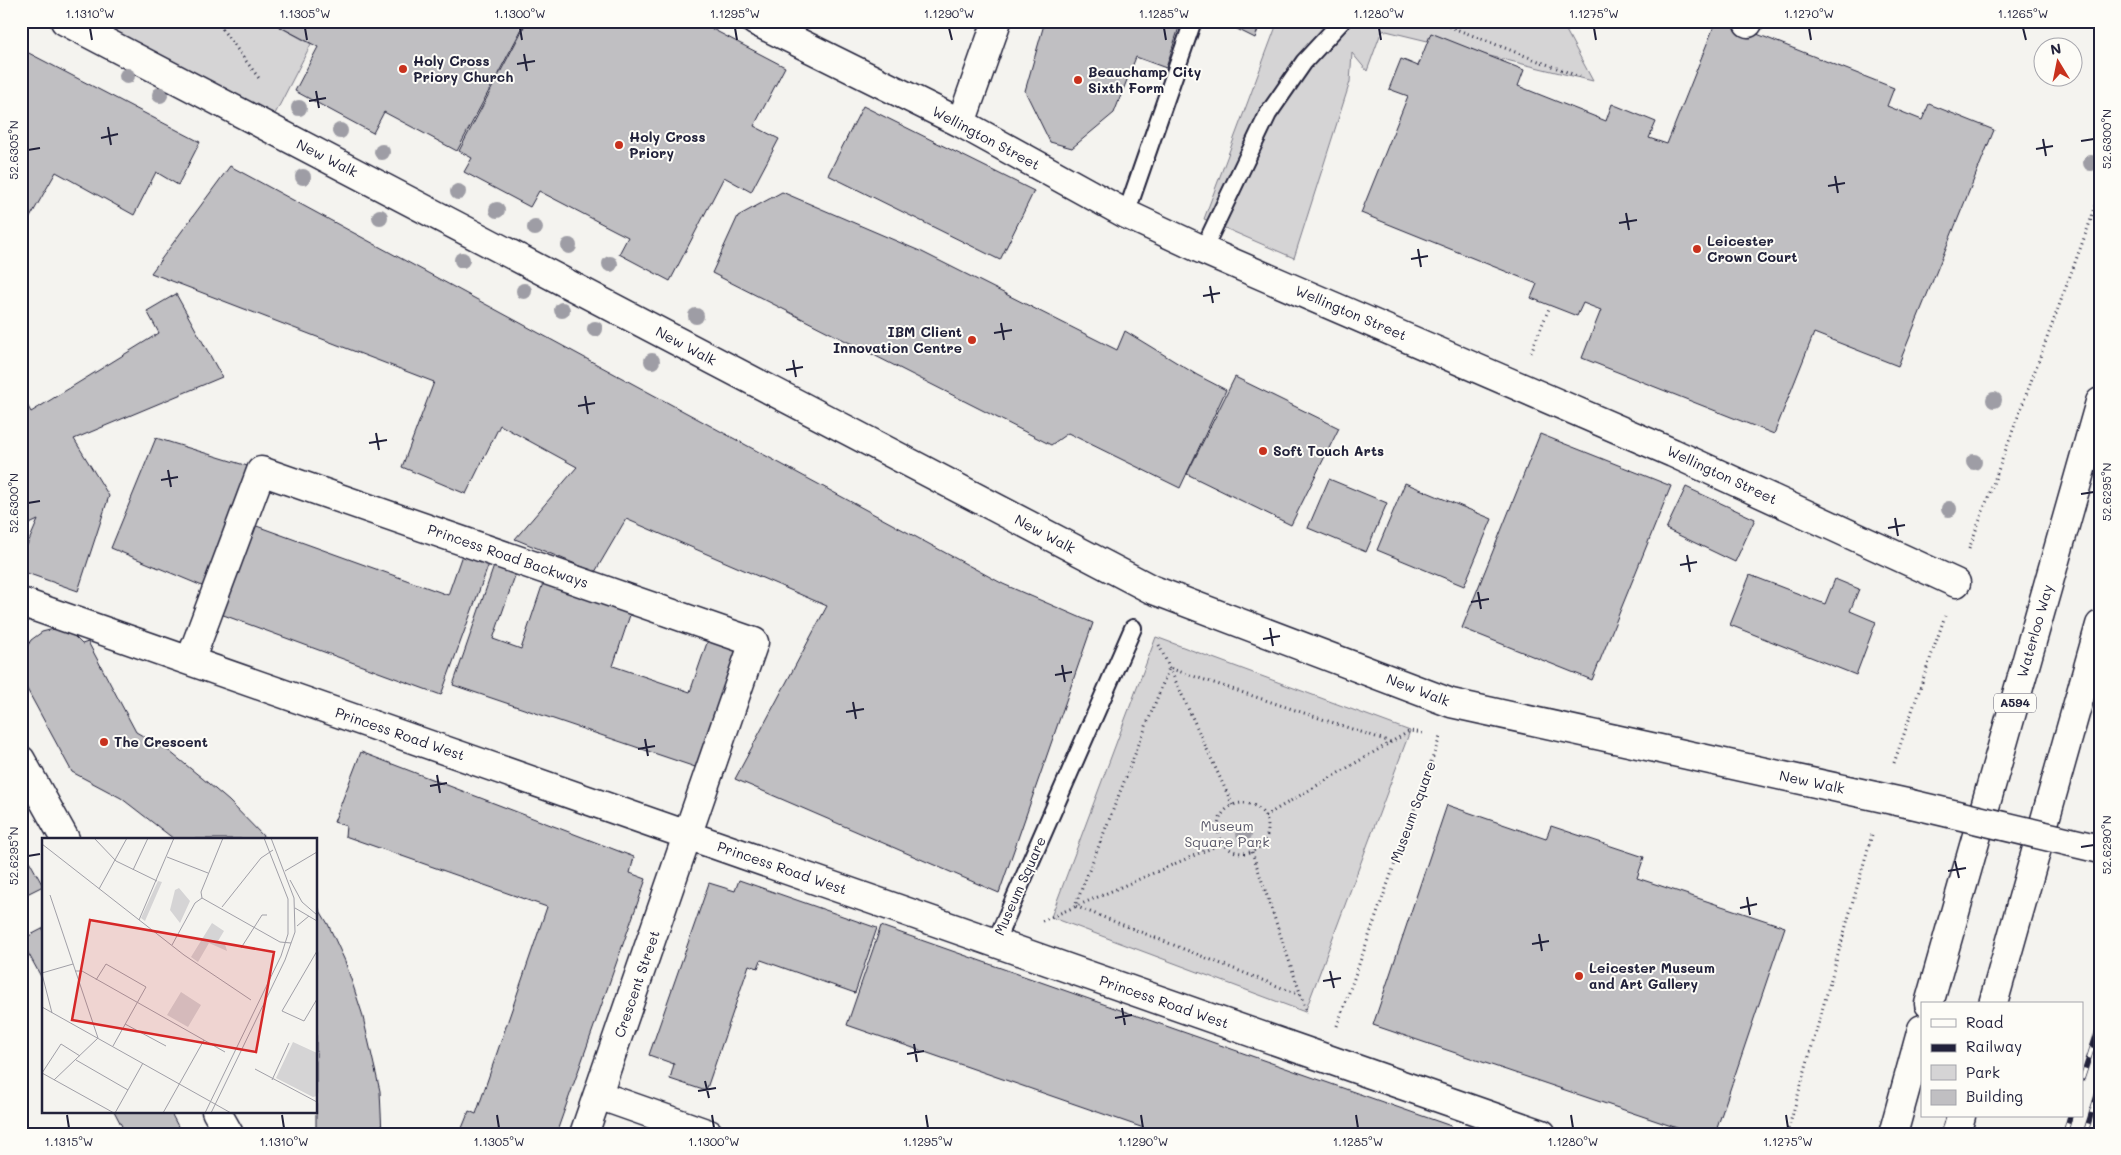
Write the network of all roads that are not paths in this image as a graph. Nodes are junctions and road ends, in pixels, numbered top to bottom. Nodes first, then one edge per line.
1 (65, 21) edge
2 (756, 21) edge
3 (997, 21) edge
4 (1193, 21) edge
5 (1342, 21) edge
6 (961, 123) junction
7 (1126, 214) junction
8 (1203, 250) junction
9 (2100, 402) edge
10 (1956, 583) road end
11 (21, 602) edge
12 (2100, 625) edge
13 (1133, 628) dead end
14 (190, 661) junction
15 (21, 760) edge
16 (688, 835) junction
17 (64, 838) edge
18 (2100, 849) edge
19 (995, 943) junction
20 (1931, 1002) edge
21 (1994, 1002) edge
22 (1921, 1033) edge
23 (598, 1096) junction
24 (217, 1112) edge
25 (1960, 1118) edge
26 (1509, 1128) edge
27 (229, 1134) edge
28 (584, 1134) edge
29 (709, 1134) edge
30 (1542, 1134) edge
31 (1893, 1134) edge
32 (1956, 1134) edge

1 - 18 street, New Walk, bridge
2 - 6 street, Wellington Street
3 - 6 street
4 - 7 lane
5 - 8 lane
6 - 7 street, Wellington Street
7 - 8 street, Wellington Street
8 - 10 street, Wellington Street
9 - 20 street, Waterloo Way / A594
11 - 14 street, Princess Road West
12 - 21 street
13 - 19 lane, Museum Square
14 - 16 street, Princess Road West
14 - 16 street, Princess Road Backways
15 - 17 street
16 - 19 street, Princess Road West
16 - 23 street, Crescent Street
19 - 26 street, Princess Road West
22 - 31 street
23 - 28 street, Crescent Street
23 - 29 street
24 - 27 street
25 - 32 street
26 - 30 street, Princess Road West

